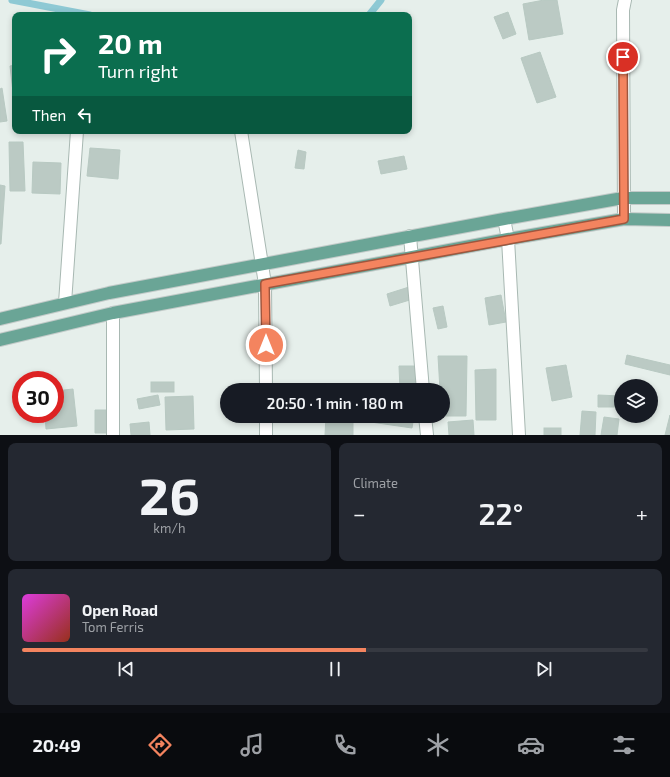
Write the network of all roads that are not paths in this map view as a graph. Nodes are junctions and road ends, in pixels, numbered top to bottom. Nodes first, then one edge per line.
1 (625, 0) edge
2 (78, 134) edge
3 (241, 134) edge
4 (623, 198) junction
5 (670, 198) edge
6 (504, 219) junction
7 (624, 219) junction
8 (670, 220) edge
9 (410, 236) junction
10 (508, 239) junction
11 (412, 257) junction
12 (262, 264) junction
13 (265, 284) junction
14 (65, 303) junction
15 (113, 313) junction
16 (0, 319) edge
17 (0, 340) edge
18 (266, 383) edge
19 (422, 383) edge
20 (266, 423) edge
21 (426, 423) edge
22 (113, 435) edge
23 (266, 435) edge
24 (427, 435) edge
25 (519, 435) edge

1 - 4 street
2 - 14 street
3 - 12 street
4 - 5 main road
4 - 6 main road
4 - 7 street
6 - 9 main road
6 - 10 street
7 - 8 main road
7 - 10 main road
9 - 11 street
9 - 12 main road
10 - 11 main road
10 - 25 street
11 - 13 main road
11 - 19 street
12 - 13 street
12 - 14 main road
13 - 15 main road
13 - 18 street
14 - 16 main road
15 - 17 main road
15 - 22 street
20 - 23 street
21 - 24 street

